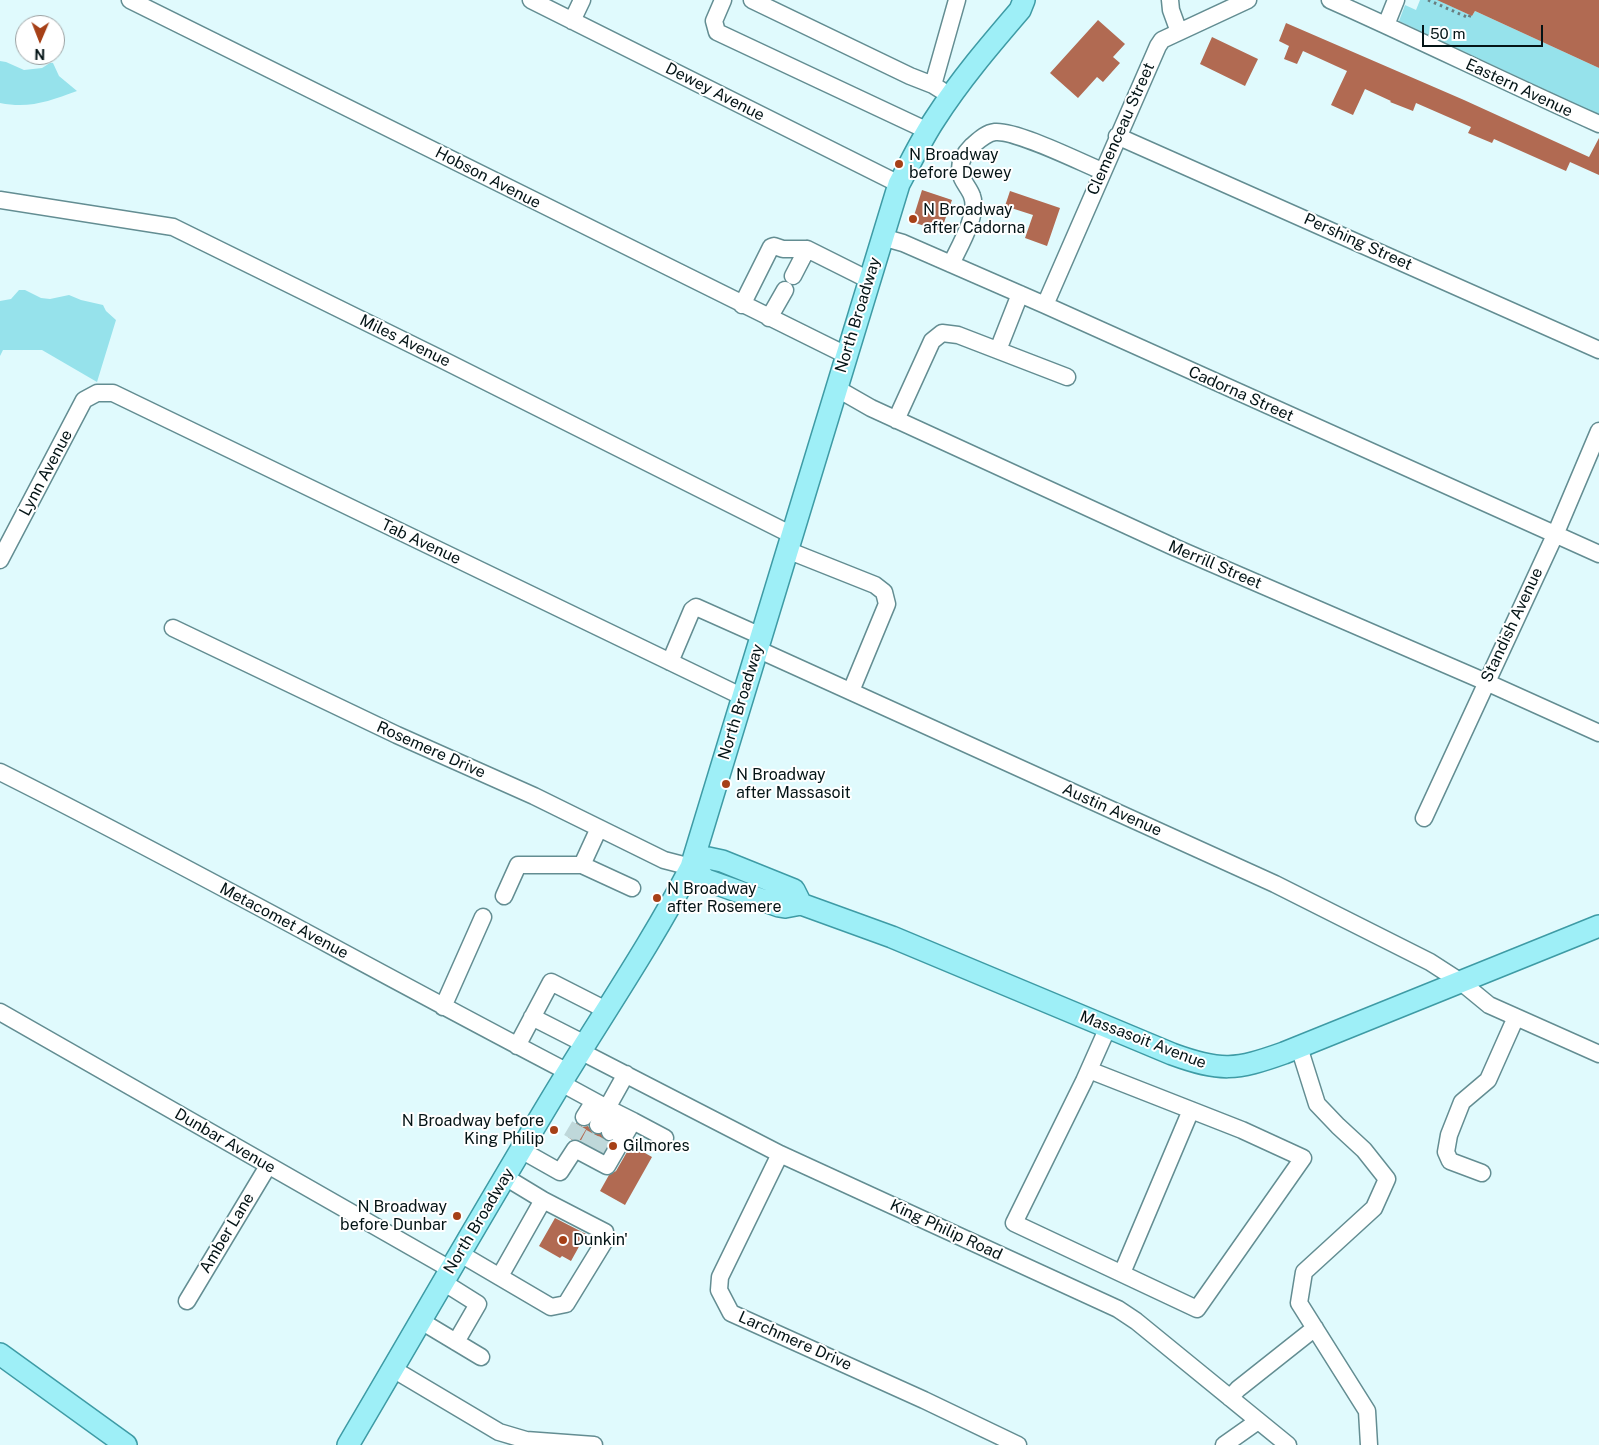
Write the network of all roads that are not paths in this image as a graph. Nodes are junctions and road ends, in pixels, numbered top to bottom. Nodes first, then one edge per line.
1 (130, 0) edge
2 (531, 0) edge
3 (582, 0) edge
4 (723, 0) edge
5 (752, 0) edge
6 (957, 0) edge
7 (1041, 0) edge
8 (1170, 0) edge
9 (1248, 0) edge
10 (1330, 0) edge
11 (1396, 0) edge
12 (1017, 3) edge
13 (572, 21) junction
14 (1386, 25) junction
15 (1179, 32) junction
16 (933, 85) junction
17 (951, 96) junction
18 (1599, 124) edge
19 (928, 131) junction
20 (1118, 136) junction
21 (1102, 171) junction
22 (899, 184) junction
23 (0, 200) edge
24 (882, 237) junction
25 (807, 250) junction
26 (951, 264) junction
27 (869, 280) junction
28 (1020, 294) junction
29 (742, 305) junction
30 (1045, 305) junction
31 (769, 318) junction
32 (998, 350) junction
33 (1599, 350) edge
34 (846, 355) junction
35 (1067, 377) dead end
36 (836, 388) junction
37 (97, 392) joint
38 (896, 420) junction
39 (1599, 431) edge
40 (1555, 535) junction
41 (789, 543) junction
42 (1599, 554) edge
43 (0, 560) edge
44 (173, 628) dead end
45 (759, 643) junction
46 (670, 662) junction
47 (1486, 682) junction
48 (850, 691) junction
49 (743, 697) junction
50 (1599, 733) edge
51 (0, 772) edge
52 (1424, 818) dead end
53 (600, 828) junction
54 (582, 865) junction
55 (692, 867) junction
56 (632, 888) dead end
57 (504, 896) dead end
58 (484, 917) dead end
59 (1599, 926) edge
60 (1461, 982) junction
61 (443, 1007) junction
62 (606, 1010) junction
63 (0, 1012) edge
64 (532, 1017) junction
65 (1516, 1017) junction
66 (1108, 1027) junction
67 (517, 1046) junction
68 (1299, 1047) junction
69 (582, 1048) junction
70 (1599, 1054) edge
71 (1089, 1070) junction
72 (626, 1074) junction
73 (564, 1078) junction
74 (1191, 1110) junction
75 (613, 1111) junction
76 (598, 1124) tunnel mouth
77 (665, 1138) dead end
78 (521, 1150) junction
79 (780, 1154) junction
80 (268, 1166) junction
81 (1482, 1173) dead end
82 (505, 1177) junction
83 (543, 1200) junction
84 (451, 1268) junction
85 (1122, 1273) junction
86 (500, 1276) junction
87 (187, 1301) dead end
88 (421, 1321) junction
89 (1315, 1328) junction
90 (456, 1342) junction
91 (0, 1354) edge
92 (482, 1358) dead end
93 (393, 1369) junction
94 (1230, 1398) junction
95 (1258, 1421) junction
96 (527, 1442) edge
97 (126, 1445) edge
98 (348, 1445) edge
99 (594, 1445) edge
100 (1018, 1445) edge
101 (1224, 1445) edge
102 (1288, 1445) edge
103 (1369, 1445) edge

1 - 29 street, Hobson Avenue
2 - 13 street, Dewey Avenue
3 - 13 street
4 - 19 street
5 - 16 street
6 - 16 street
7 - 12 main road, North Broadway
8 - 15 street
9 - 15 street, Clemenceau Street
10 - 14 street, Eastern Avenue
11 - 14 street
12 - 17 main road, North Broadway
13 - 22 street, Dewey Avenue
14 - 18 street, Eastern Avenue
15 - 20 street, Clemenceau Street
16 - 17 street
17 - 19 main road, North Broadway
19 - 22 main road, North Broadway
20 - 21 street, Clemenceau Street
20 - 33 street, Pershing Street
21 - 26 street
21 - 30 street, Clemenceau Street
22 - 24 main road, North Broadway
23 - 41 street, Miles Avenue
24 - 26 street, Cadorna Street
24 - 27 main road, North Broadway
25 - 27 street
25 - 29 street
25 - 31 street
26 - 28 street, Cadorna Street
27 - 34 main road, North Broadway
28 - 30 street, Cadorna Street
28 - 32 street
29 - 31 street, Hobson Avenue
30 - 40 street, Cadorna Street
31 - 34 street, Hobson Avenue
32 - 35 street
32 - 38 street
34 - 36 main road, North Broadway
36 - 38 street, Merrill Street
36 - 41 main road, North Broadway
37 - 43 street, Lynn Avenue
37 - 46 street, Tab Avenue
38 - 47 street, Merrill Street
39 - 40 street, Standish Avenue
40 - 42 street, Cadorna Street
40 - 47 street, Standish Avenue
41 - 45 main road, North Broadway
41 - 48 street, Miles Avenue
44 - 53 street, Rosemere Drive
45 - 46 street, Austin Avenue
45 - 48 street, Austin Avenue
45 - 49 main road, North Broadway
46 - 49 street, Tab Avenue
47 - 50 street, Merrill Street
47 - 52 street, Standish Avenue
48 - 60 street, Austin Avenue
49 - 55 main road, North Broadway
51 - 61 street, Metacomet Avenue
53 - 54 street
53 - 55 street, Rosemere Drive
54 - 56 street
54 - 57 street
55 - 62 main road, North Broadway
55 - 66 main road, Massasoit Avenue
58 - 61 street
59 - 60 main road, Massasoit Avenue
60 - 65 street, Austin Avenue
60 - 68 main road, Massasoit Avenue
61 - 67 street, Metacomet Avenue
62 - 64 street
62 - 69 main road, North Broadway
63 - 80 street, Dunbar Avenue
64 - 67 street
64 - 69 street, King Philip Road
65 - 70 street, Austin Avenue
65 - 81 street
66 - 68 main road, Massasoit Avenue
66 - 71 street
67 - 73 street, Metacomet Avenue
68 - 89 street
69 - 72 street, King Philip Road
69 - 73 main road, North Broadway
71 - 74 street
71 - 85 street
72 - 75 street
72 - 79 street, King Philip Road
73 - 75 street, Metacomet Avenue
73 - 78 main road, North Broadway
74 - 85 street
74 - 85 street
75 - 76 street
75 - 77 street, Metacomet Avenue
75 - 78 street
78 - 82 main road, North Broadway
79 - 94 street, King Philip Road
79 - 100 street, Larchmere Drive
80 - 84 street, Dunbar Avenue
80 - 87 street, Amber Lane
82 - 83 street
82 - 84 main road, North Broadway
83 - 86 street
83 - 86 street
84 - 86 street
84 - 88 main road, North Broadway
84 - 90 street
88 - 90 street
88 - 93 main road, North Broadway
89 - 94 street
89 - 103 street
90 - 92 street
91 - 97 main road
93 - 96 street
93 - 98 main road, North Broadway
94 - 95 street, King Philip Road
95 - 101 street
95 - 102 street, King Philip Road
96 - 99 street

